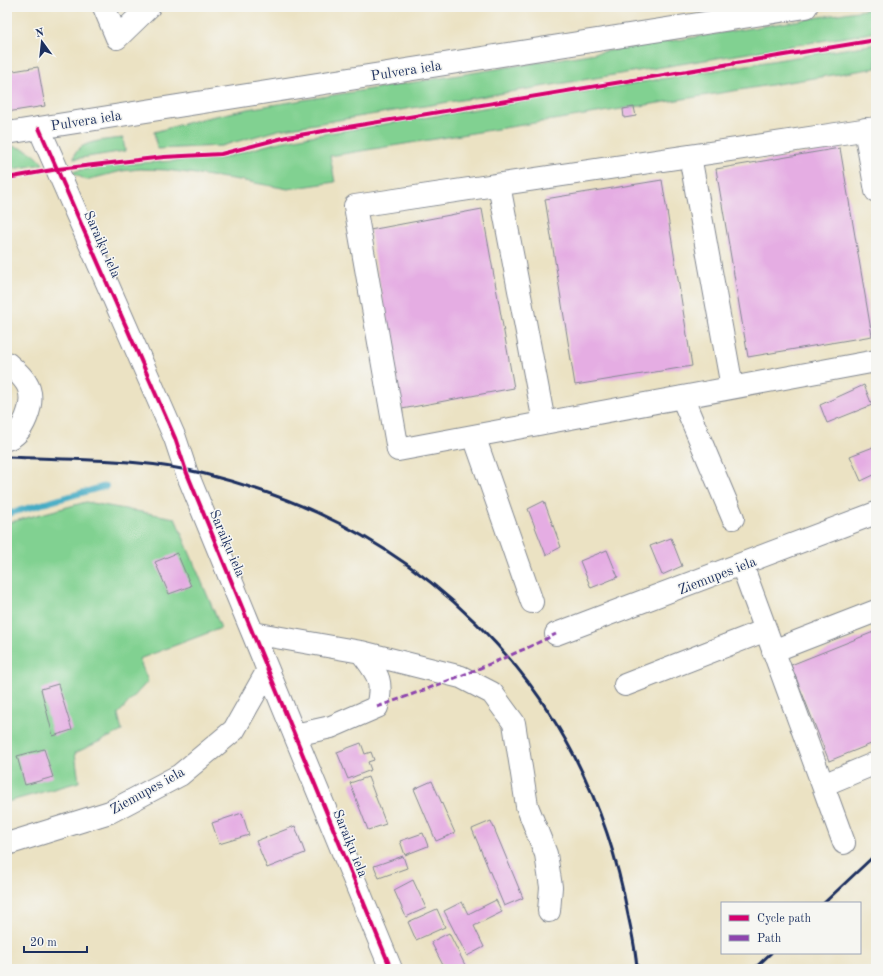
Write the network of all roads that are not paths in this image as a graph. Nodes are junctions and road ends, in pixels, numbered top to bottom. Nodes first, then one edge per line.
1 (104, 7) edge
2 (148, 7) edge
3 (806, 7) edge
4 (39, 128) junction
5 (870, 129) edge
6 (7, 133) edge
7 (690, 156) junction
8 (499, 185) junction
9 (876, 191) edge
10 (876, 361) edge
11 (7, 363) edge
12 (732, 387) junction
13 (682, 397) junction
14 (544, 422) junction
15 (474, 436) junction
16 (7, 439) edge
17 (876, 513) edge
18 (733, 518) dead end
19 (742, 565) junction
20 (532, 602) dead end
21 (876, 611) edge
22 (766, 630) junction
23 (253, 633) junction
24 (556, 634) dead end
25 (774, 651) junction
26 (361, 652) junction
27 (268, 670) junction
28 (625, 685) dead end
29 (295, 735) junction
30 (876, 763) edge
31 (823, 785) junction
32 (844, 843) dead end
33 (7, 844) edge
34 (549, 911) dead end
35 (391, 969) edge

1 - 2 street
3 - 4 street, Pulvera iela
4 - 6 street, Pulvera iela
4 - 23 street, Saraiķu iela
5 - 7 street
5 - 9 street
7 - 8 street
7 - 12 street
8 - 14 street
8 - 15 street
10 - 12 street
11 - 16 street
12 - 13 street
13 - 14 street
13 - 18 street
14 - 15 street
15 - 20 street
17 - 19 street, Ziemupes iela
19 - 22 street
19 - 24 street, Ziemupes iela
21 - 25 street
22 - 25 street
22 - 28 street
23 - 26 street
23 - 27 street, Saraiķu iela
25 - 31 street
26 - 29 street
26 - 34 street
27 - 29 street, Saraiķu iela
27 - 33 street, Ziemupes iela
29 - 35 street, Saraiķu iela
30 - 31 street
31 - 32 street

